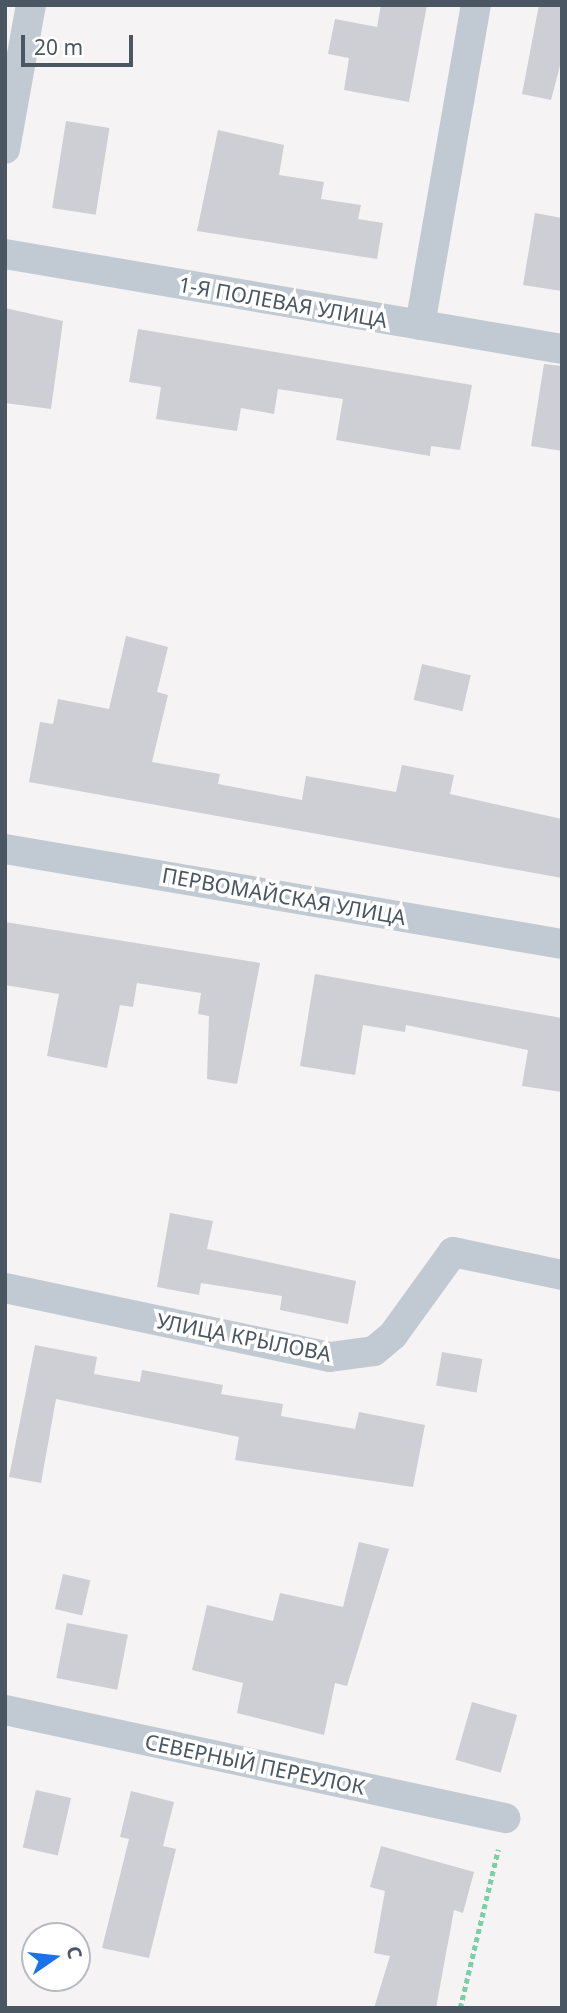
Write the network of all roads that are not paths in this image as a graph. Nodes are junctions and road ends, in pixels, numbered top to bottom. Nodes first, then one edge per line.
1 (32, 5) edge
2 (476, 5) edge
3 (5, 149) edge
4 (5, 254) edge
5 (420, 326) junction
6 (562, 349) edge
7 (5, 849) edge
8 (562, 944) edge
9 (562, 1275) edge
10 (5, 1288) edge
11 (5, 1710) edge
12 (505, 1818) road end

1 - 3 street
2 - 5 street
4 - 5 street, 1-Я ПОЛЕВАЯ УЛИЦА
5 - 6 street, 1-Я ПОЛЕВАЯ УЛИЦА
7 - 8 street, ПЕРВОМАЙСКАЯ УЛИЦА
9 - 10 street, УЛИЦА КРЫЛОВА
11 - 12 street, СЕВЕРНЫЙ ПЕРЕУЛОК

